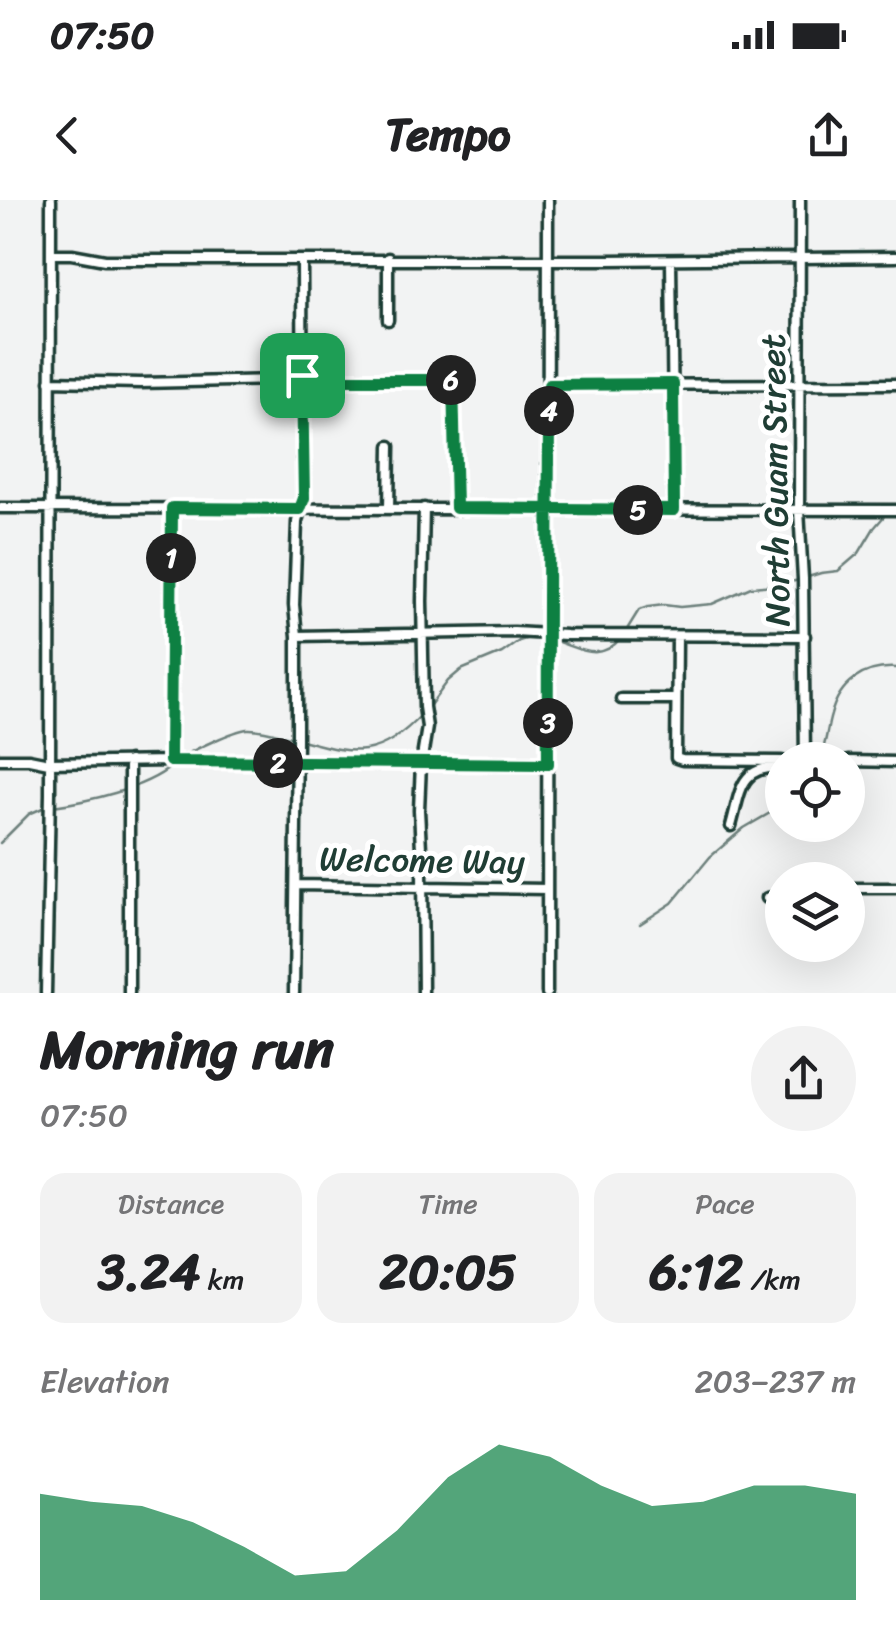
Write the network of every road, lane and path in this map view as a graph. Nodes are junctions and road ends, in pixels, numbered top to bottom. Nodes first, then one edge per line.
1 (51, 200) edge
2 (548, 200) edge
3 (800, 200) edge
4 (51, 254) junction
5 (896, 257) edge
6 (388, 258) junction
7 (801, 258) junction
8 (548, 259) junction
9 (302, 260) junction
10 (671, 260) junction
11 (388, 320) dead end
12 (302, 375) junction
13 (50, 381) junction
14 (673, 384) junction
15 (800, 384) junction
16 (896, 384) edge
17 (549, 385) junction
18 (390, 446) dead end
19 (0, 508) edge
20 (49, 508) junction
21 (172, 508) junction
22 (424, 508) junction
23 (456, 508) junction
24 (300, 509) junction
25 (389, 509) junction
26 (549, 510) junction
27 (674, 510) junction
28 (798, 510) junction
29 (896, 510) edge
30 (422, 633) junction
31 (548, 633) junction
32 (297, 636) junction
33 (677, 636) junction
34 (804, 636) junction
35 (620, 699) dead end
36 (676, 699) junction
37 (804, 742) edge
38 (0, 759) edge
39 (170, 761) junction
40 (865, 761) edge
41 (130, 762) junction
42 (896, 762) edge
43 (49, 763) junction
44 (297, 763) junction
45 (765, 763) edge
46 (421, 764) junction
47 (548, 764) junction
48 (765, 766) edge
49 (731, 826) dead end
50 (296, 885) junction
51 (422, 887) junction
52 (865, 888) edge
53 (896, 888) edge
54 (547, 889) junction
55 (46, 993) edge
56 (129, 993) edge
57 (294, 993) edge
58 (423, 993) edge
59 (547, 993) edge

1 - 4 street
2 - 8 street
3 - 7 street, North Guam Street
4 - 9 street
4 - 13 street
5 - 7 street
6 - 8 street
6 - 9 street
6 - 11 street
7 - 10 street
7 - 15 street, North Guam Street
8 - 10 street
8 - 17 street
9 - 12 street
10 - 14 street
12 - 13 street
12 - 23 street
12 - 24 street
13 - 20 street
14 - 15 street
14 - 17 street
14 - 27 street
15 - 16 street
15 - 28 street, North Guam Street
17 - 26 street
18 - 25 street
19 - 20 street
20 - 21 street
20 - 43 street
21 - 24 street
21 - 39 street
22 - 23 street
22 - 25 street
22 - 30 street
23 - 26 street
24 - 25 street
24 - 32 street
26 - 27 street
26 - 31 street
27 - 28 street
28 - 29 street
28 - 34 street, North Guam Street
30 - 31 street
30 - 32 street
30 - 46 street
31 - 33 street
31 - 47 street
32 - 44 street
33 - 34 street
33 - 36 street
34 - 37 street, North Guam Street
35 - 36 street
36 - 45 street
38 - 43 street
39 - 41 street
39 - 44 street
40 - 42 street
41 - 43 street
41 - 56 street
43 - 55 street
44 - 46 street
44 - 50 street
46 - 47 street
46 - 51 street
47 - 54 street
48 - 49 street
50 - 51 street, Welcome Way
50 - 57 street
51 - 54 street, Welcome Way
51 - 58 street
52 - 53 street
54 - 59 street

